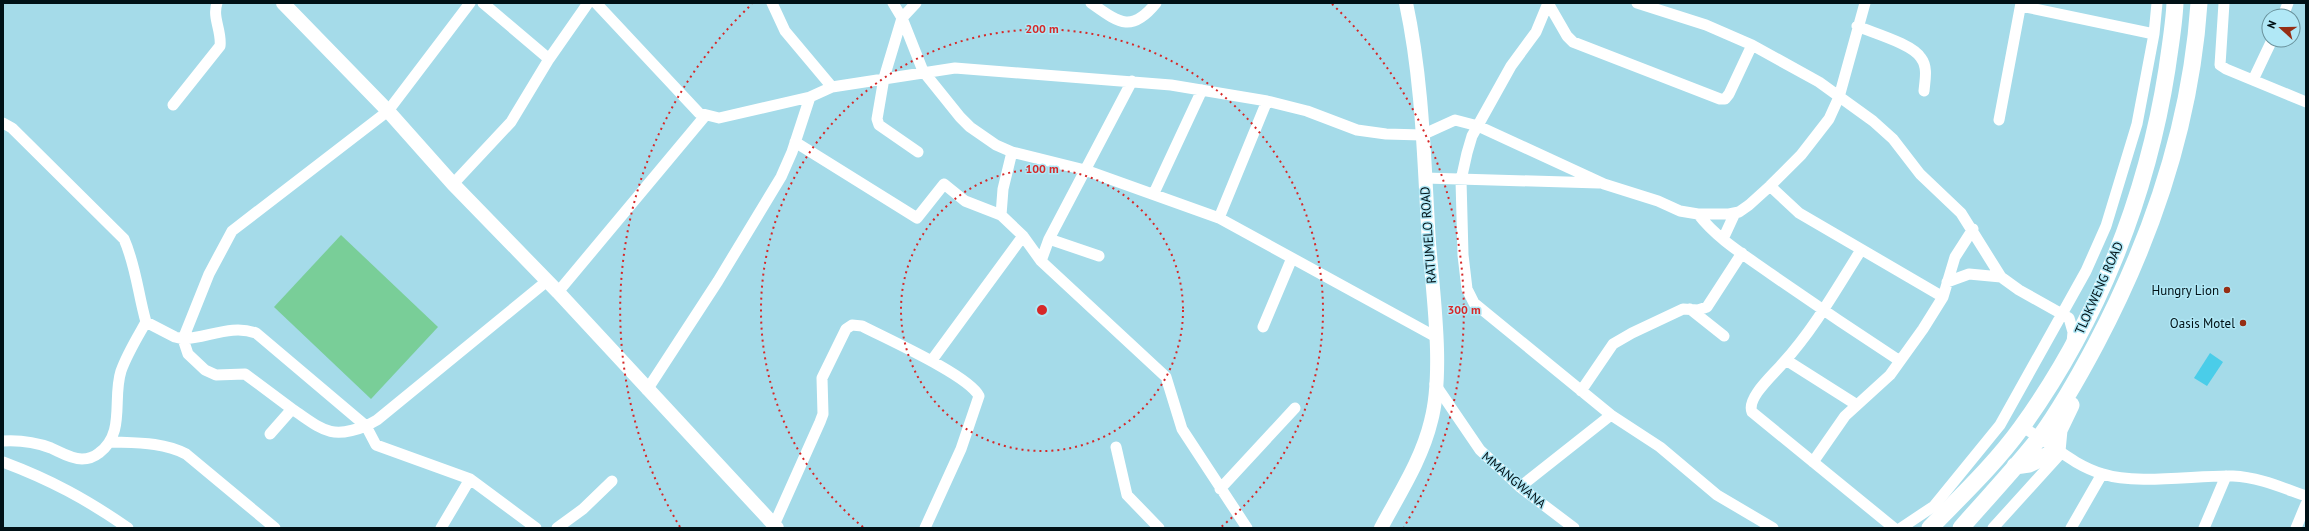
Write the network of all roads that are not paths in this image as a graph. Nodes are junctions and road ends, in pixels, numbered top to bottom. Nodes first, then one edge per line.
1 (217, 3) edge
2 (283, 3) edge
3 (470, 3) edge
4 (483, 3) edge
5 (588, 3) edge
6 (596, 3) edge
7 (772, 3) edge
8 (893, 3) edge
9 (916, 3) edge
10 (1091, 3) edge
11 (1156, 3) edge
12 (1406, 3) edge
13 (1548, 3) edge
14 (1636, 3) edge
15 (1865, 3) edge
16 (2157, 3) edge
17 (2175, 3) edge
18 (2199, 3) edge
19 (2224, 3) edge
20 (2021, 4) edge
21 (902, 18) junction
22 (1858, 26) junction
23 (2154, 34) junction
24 (1752, 45) junction
25 (2268, 48) edge
26 (549, 59) junction
27 (923, 72) junction
28 (884, 78) junction
29 (2253, 80) junction
30 (1132, 81) junction
31 (832, 88) junction
32 (1202, 90) junction
33 (1924, 91) dead end
34 (810, 97) junction
35 (1839, 97) junction
36 (1267, 101) junction
37 (2306, 102) edge
38 (173, 104) dead end
39 (388, 111) junction
40 (705, 116) junction
41 (1999, 120) dead end
42 (3, 123) edge
43 (1478, 126) junction
44 (1422, 135) junction
45 (795, 142) junction
46 (918, 152) dead end
47 (1012, 152) junction
48 (1086, 170) junction
49 (1425, 178) junction
50 (1461, 180) junction
51 (453, 184) junction
52 (1604, 184) junction
53 (1770, 186) junction
54 (1154, 193) junction
55 (1735, 213) junction
56 (1698, 214) junction
57 (1001, 215) junction
58 (1219, 218) junction
59 (1973, 229) junction
60 (1023, 236) junction
61 (1049, 239) junction
62 (1723, 239) junction
63 (1861, 250) junction
64 (1742, 253) junction
65 (1099, 256) dead end
66 (1292, 258) junction
67 (1042, 261) junction
68 (2002, 277) junction
69 (547, 281) junction
70 (1948, 282) junction
71 (558, 292) junction
72 (2098, 296) junction
73 (1943, 297) junction
74 (1689, 308) junction
75 (1822, 311) junction
76 (2066, 316) junction
77 (146, 322) junction
78 (1264, 327) dead end
79 (1724, 336) dead end
80 (1436, 337) junction
81 (183, 339) junction
82 (2068, 353) junction
83 (932, 360) junction
84 (1786, 360) junction
85 (1900, 361) junction
86 (2075, 383) junction
87 (1435, 384) junction
88 (647, 390) junction
89 (1581, 391) junction
90 (1857, 405) junction
91 (1295, 408) dead end
92 (292, 409) junction
93 (1611, 416) junction
94 (366, 426) junction
95 (2022, 427) junction
96 (270, 434) dead end
97 (2040, 436) junction
98 (3, 441) edge
99 (111, 442) junction
100 (1116, 447) dead end
101 (2059, 452) junction
102 (3, 462) edge
103 (1813, 462) junction
104 (2015, 466) junction
105 (2102, 474) junction
106 (2226, 476) junction
107 (470, 479) junction
108 (612, 481) dead end
109 (1520, 487) junction
110 (1220, 489) junction
111 (2306, 496) edge
112 (2306, 504) edge
113 (776, 526) edge
114 (128, 528) edge
115 (275, 528) edge
116 (441, 528) edge
117 (536, 528) edge
118 (557, 528) edge
119 (925, 528) edge
120 (1159, 528) edge
121 (1247, 528) edge
122 (1381, 528) edge
123 (1574, 528) edge
124 (1773, 528) edge
125 (1894, 528) edge
126 (1901, 528) edge
127 (1930, 528) edge
128 (1961, 528) edge
129 (1993, 528) edge
130 (2071, 528) edge
131 (2204, 528) edge
132 (2296, 528) edge

1 - 38 street
2 - 39 street
3 - 39 street
4 - 26 street
5 - 26 street
6 - 40 street
7 - 31 street
8 - 21 street
9 - 21 street
10 - 11 street
12 - 44 street, RATUMELO ROAD
13 - 24 street
13 - 43 street
14 - 24 street
15 - 22 street
16 - 23 street
17 - 72 main road, TLOKWENG ROAD
18 - 86 main road, TLOKWENG ROAD
19 - 29 street
20 - 23 street
20 - 41 street
21 - 27 street
21 - 28 street
22 - 33 street
22 - 35 street
23 - 76 street
24 - 35 street
25 - 29 street
26 - 51 street
27 - 28 street
27 - 30 street
27 - 47 street
28 - 31 street
28 - 46 street
29 - 37 street
30 - 32 street
30 - 48 street
31 - 34 street
32 - 36 street
32 - 54 street
34 - 40 street
34 - 45 street
35 - 53 street
35 - 59 street
36 - 44 street
36 - 58 street
39 - 51 street
39 - 81 street
40 - 71 street
42 - 77 street
43 - 44 street
43 - 50 street
43 - 52 street
44 - 49 street, RATUMELO ROAD
45 - 57 street
45 - 88 street
47 - 48 street
47 - 57 street
48 - 54 street
48 - 61 street
49 - 50 street
49 - 80 street, RATUMELO ROAD
50 - 52 street
50 - 89 street
51 - 69 street
52 - 56 street
53 - 55 street
53 - 63 street
54 - 58 street
55 - 56 street
55 - 62 street
56 - 62 street
57 - 60 street
58 - 66 street
59 - 68 street
59 - 70 street
60 - 67 street
60 - 83 street
61 - 65 street
61 - 67 street
62 - 64 street
63 - 73 street
63 - 75 street
64 - 74 street
64 - 75 street
66 - 78 street
66 - 80 street
67 - 110 street
68 - 70 street
68 - 76 street
69 - 71 street
69 - 94 street
70 - 73 street
71 - 88 street
72 - 76 street
72 - 82 main road, TLOKWENG ROAD
73 - 85 street
74 - 79 street
74 - 89 street
75 - 84 street
75 - 85 street
76 - 82 street
76 - 126 street
77 - 81 street
77 - 99 street
80 - 87 street, RATUMELO ROAD
81 - 92 street
81 - 94 street
82 - 95 main road, TLOKWENG ROAD
83 - 113 street
83 - 119 street
84 - 90 street
84 - 103 street
85 - 90 street
86 - 97 main road, TLOKWENG ROAD
86 - 101 main road
87 - 109 street, MMANGWANA
87 - 122 street, RATUMELO ROAD
88 - 113 street
89 - 93 street
90 - 103 street
91 - 110 street
92 - 94 street
92 - 96 street
93 - 109 street
93 - 124 street
94 - 107 street
95 - 97 street
95 - 127 main road, TLOKWENG ROAD
97 - 101 street
97 - 104 main road, TLOKWENG ROAD
98 - 99 street
99 - 115 street
100 - 120 street
101 - 104 main road
101 - 105 street
101 - 129 street
102 - 114 street
103 - 125 street
104 - 128 main road, TLOKWENG ROAD
105 - 106 street
105 - 130 street
106 - 111 street
106 - 131 street
107 - 116 street
107 - 117 street
108 - 118 street
109 - 123 street, MMANGWANA
110 - 121 street
112 - 132 street

